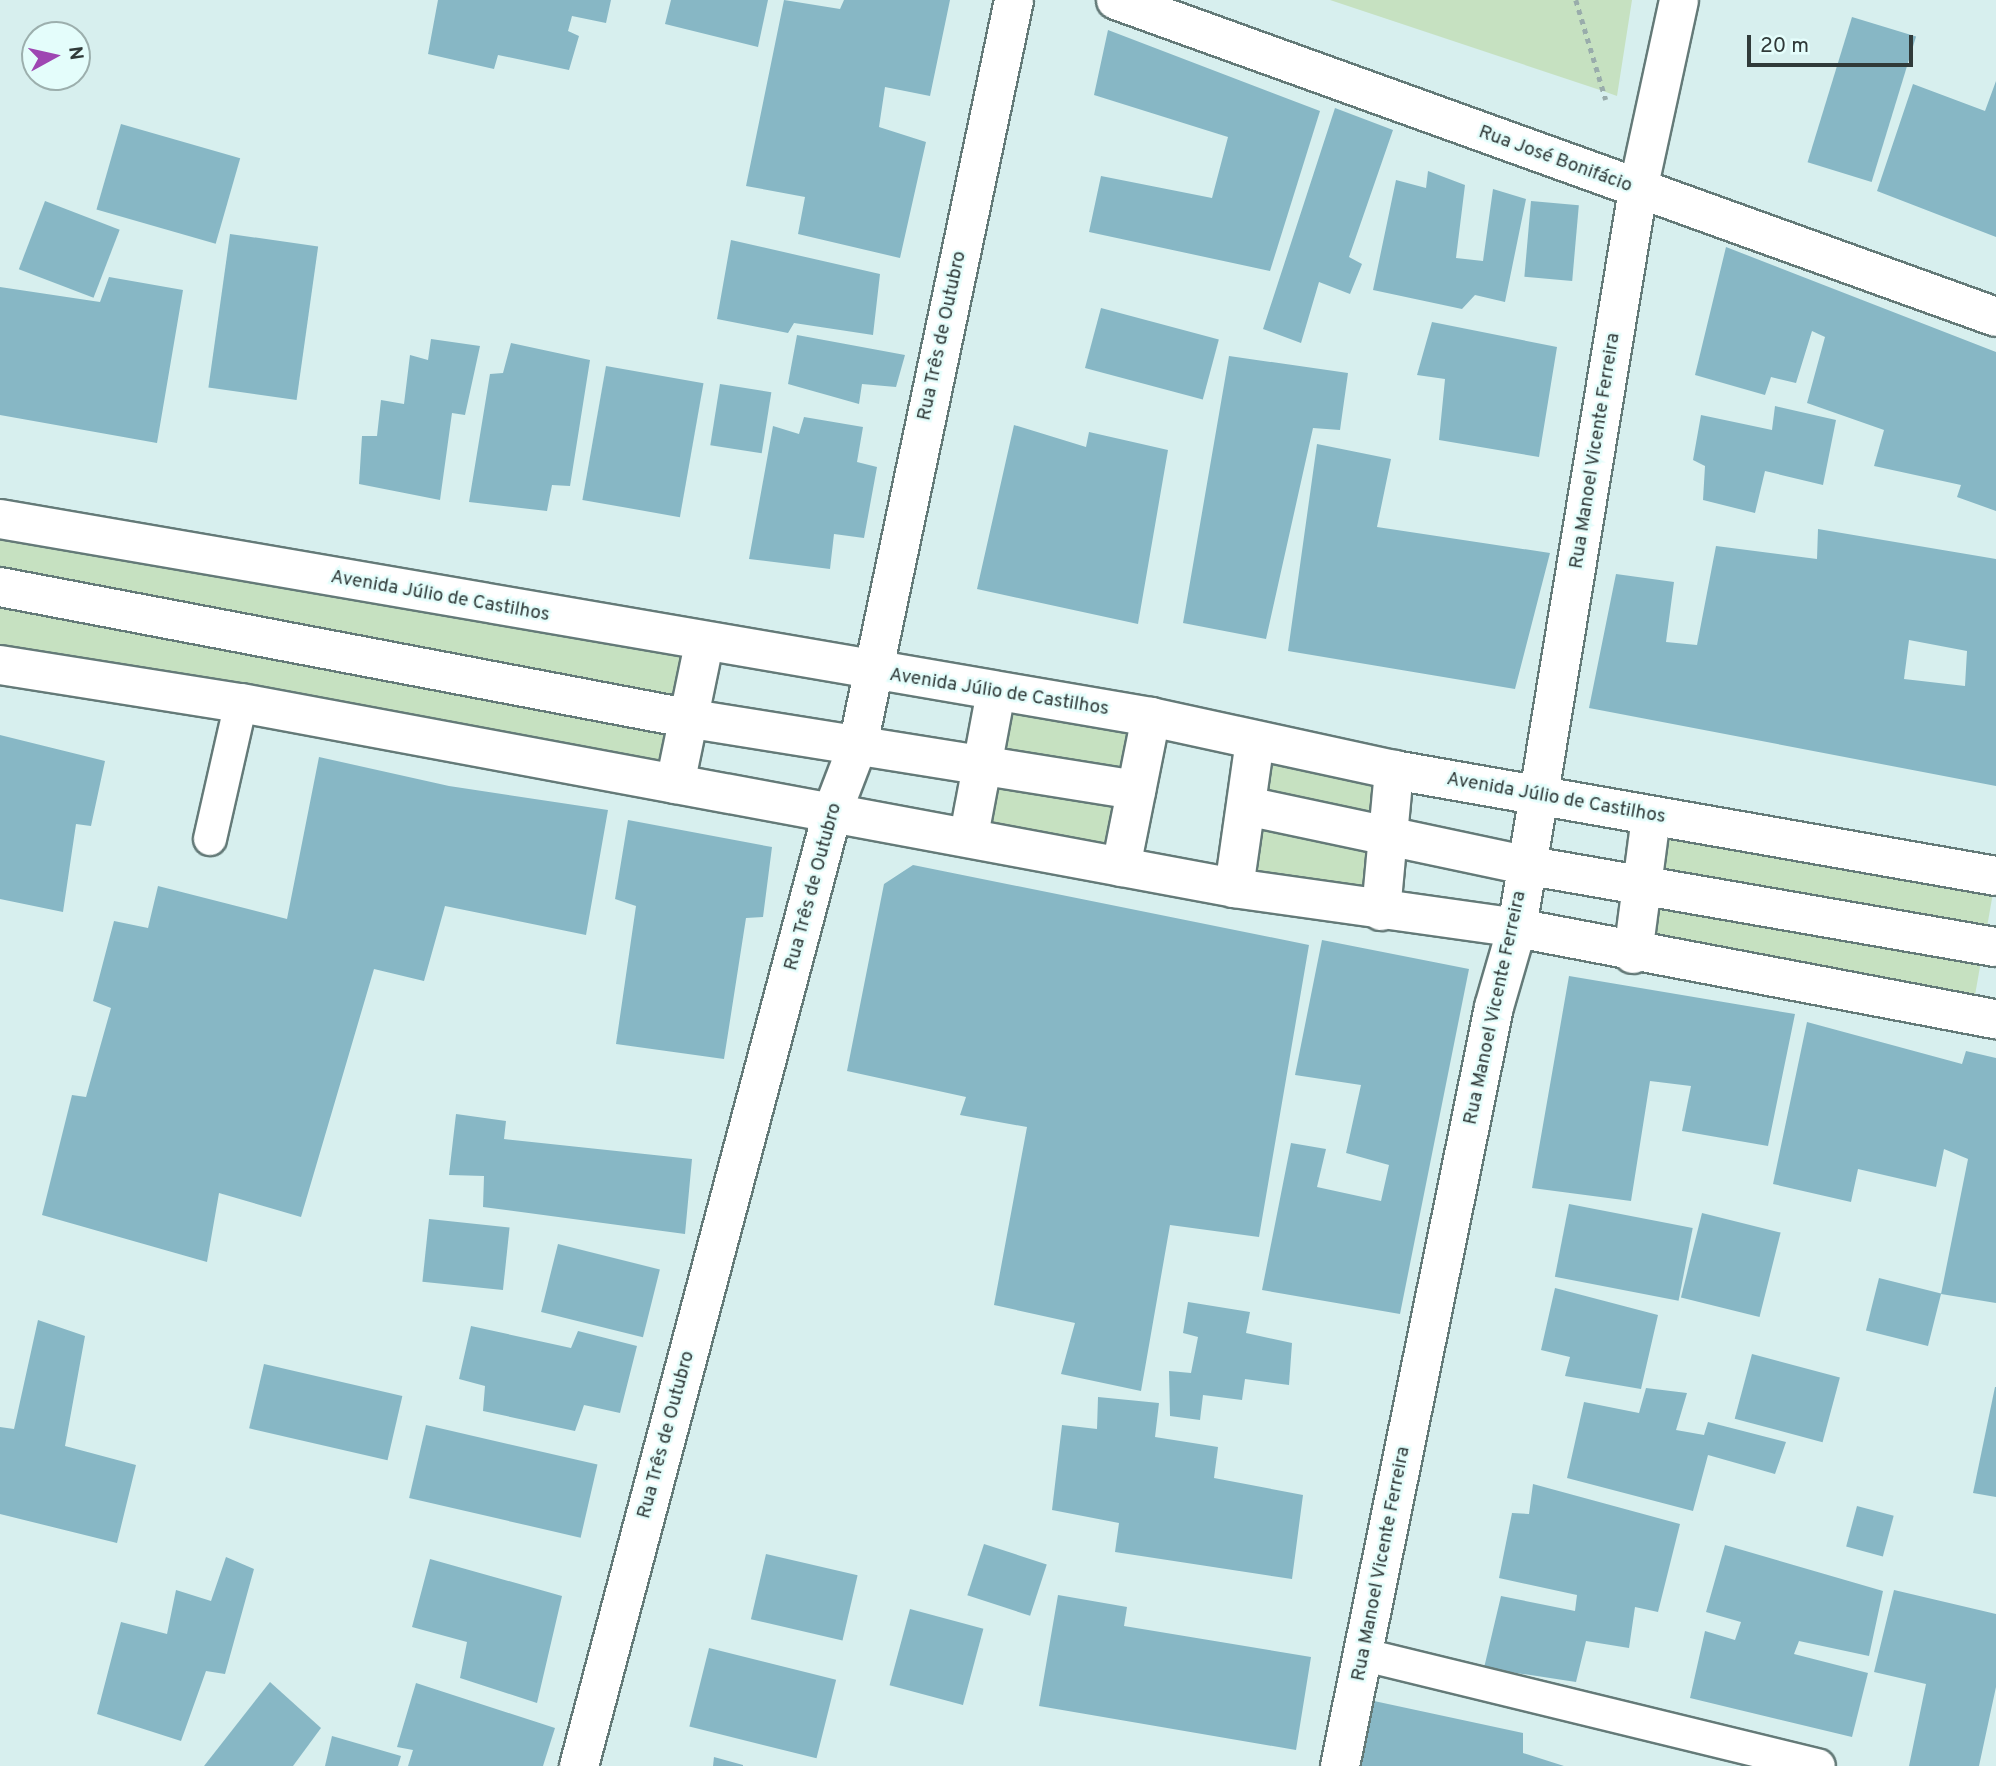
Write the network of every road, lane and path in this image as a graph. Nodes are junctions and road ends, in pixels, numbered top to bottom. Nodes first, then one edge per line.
1 (1014, 0) edge
2 (1116, 0) edge
3 (1679, 0) edge
4 (1638, 190) junction
5 (1996, 317) edge
6 (0, 519) edge
7 (0, 587) edge
8 (704, 644) junction
9 (0, 665) edge
10 (873, 674) junction
11 (996, 692) junction
12 (240, 702) junction
13 (1151, 717) junction
14 (686, 718) junction
15 (1255, 741) junction
16 (858, 745) junction
17 (986, 766) junction
18 (1394, 770) junction
19 (675, 784) junction
20 (1136, 790) junction
21 (1536, 794) junction
22 (1247, 806) junction
23 (833, 810) junction
24 (1651, 817) junction
25 (1390, 834) junction
26 (969, 835) junction
27 (210, 839) dead end
28 (1525, 865) junction
29 (1121, 867) junction
30 (1996, 876) edge
31 (1646, 886) junction
32 (1234, 888) junction
33 (1381, 911) junction
34 (1517, 928) junction
35 (1996, 947) edge
36 (1633, 954) junction
37 (1996, 1019) edge
38 (1365, 1655) junction
39 (579, 1766) edge
40 (1340, 1766) edge
41 (1819, 1766) edge

1 - 10 street, Rua Três de Outubro
2 - 4 street, Rua José Bonifácio
3 - 4 street, Rua Manoel Vicente Ferreira
4 - 5 street, Rua José Bonifácio
4 - 21 street, Rua Manoel Vicente Ferreira
6 - 8 street, Avenida Júlio de Castilhos
7 - 14 street
8 - 10 street, Avenida Júlio de Castilhos
8 - 14 street
9 - 12 street
10 - 11 street, Avenida Júlio de Castilhos
10 - 16 street, Rua Três de Outubro
11 - 13 street, Avenida Júlio de Castilhos
11 - 17 street
12 - 19 street
12 - 27 lane
13 - 15 street, Avenida Júlio de Castilhos
13 - 20 street
14 - 16 street
14 - 19 street
15 - 18 street, Avenida Júlio de Castilhos
15 - 22 street
16 - 17 street
16 - 23 street, Rua Três de Outubro
17 - 20 street
17 - 26 street
18 - 21 street, Avenida Júlio de Castilhos
18 - 25 street
19 - 23 street
20 - 29 street
21 - 24 street, Avenida Júlio de Castilhos
21 - 28 street, Rua Manoel Vicente Ferreira
22 - 25 street
22 - 32 street
23 - 26 street
23 - 39 street, Rua Três de Outubro
24 - 30 street, Avenida Júlio de Castilhos
24 - 31 street
25 - 28 street
25 - 33 street
26 - 29 street
28 - 31 street
28 - 34 street, Rua Manoel Vicente Ferreira
29 - 32 street
31 - 35 street
31 - 36 street
32 - 33 street
33 - 34 street
34 - 36 street
34 - 38 street, Rua Manoel Vicente Ferreira
36 - 37 street
38 - 40 street, Rua Manoel Vicente Ferreira
38 - 41 lane

